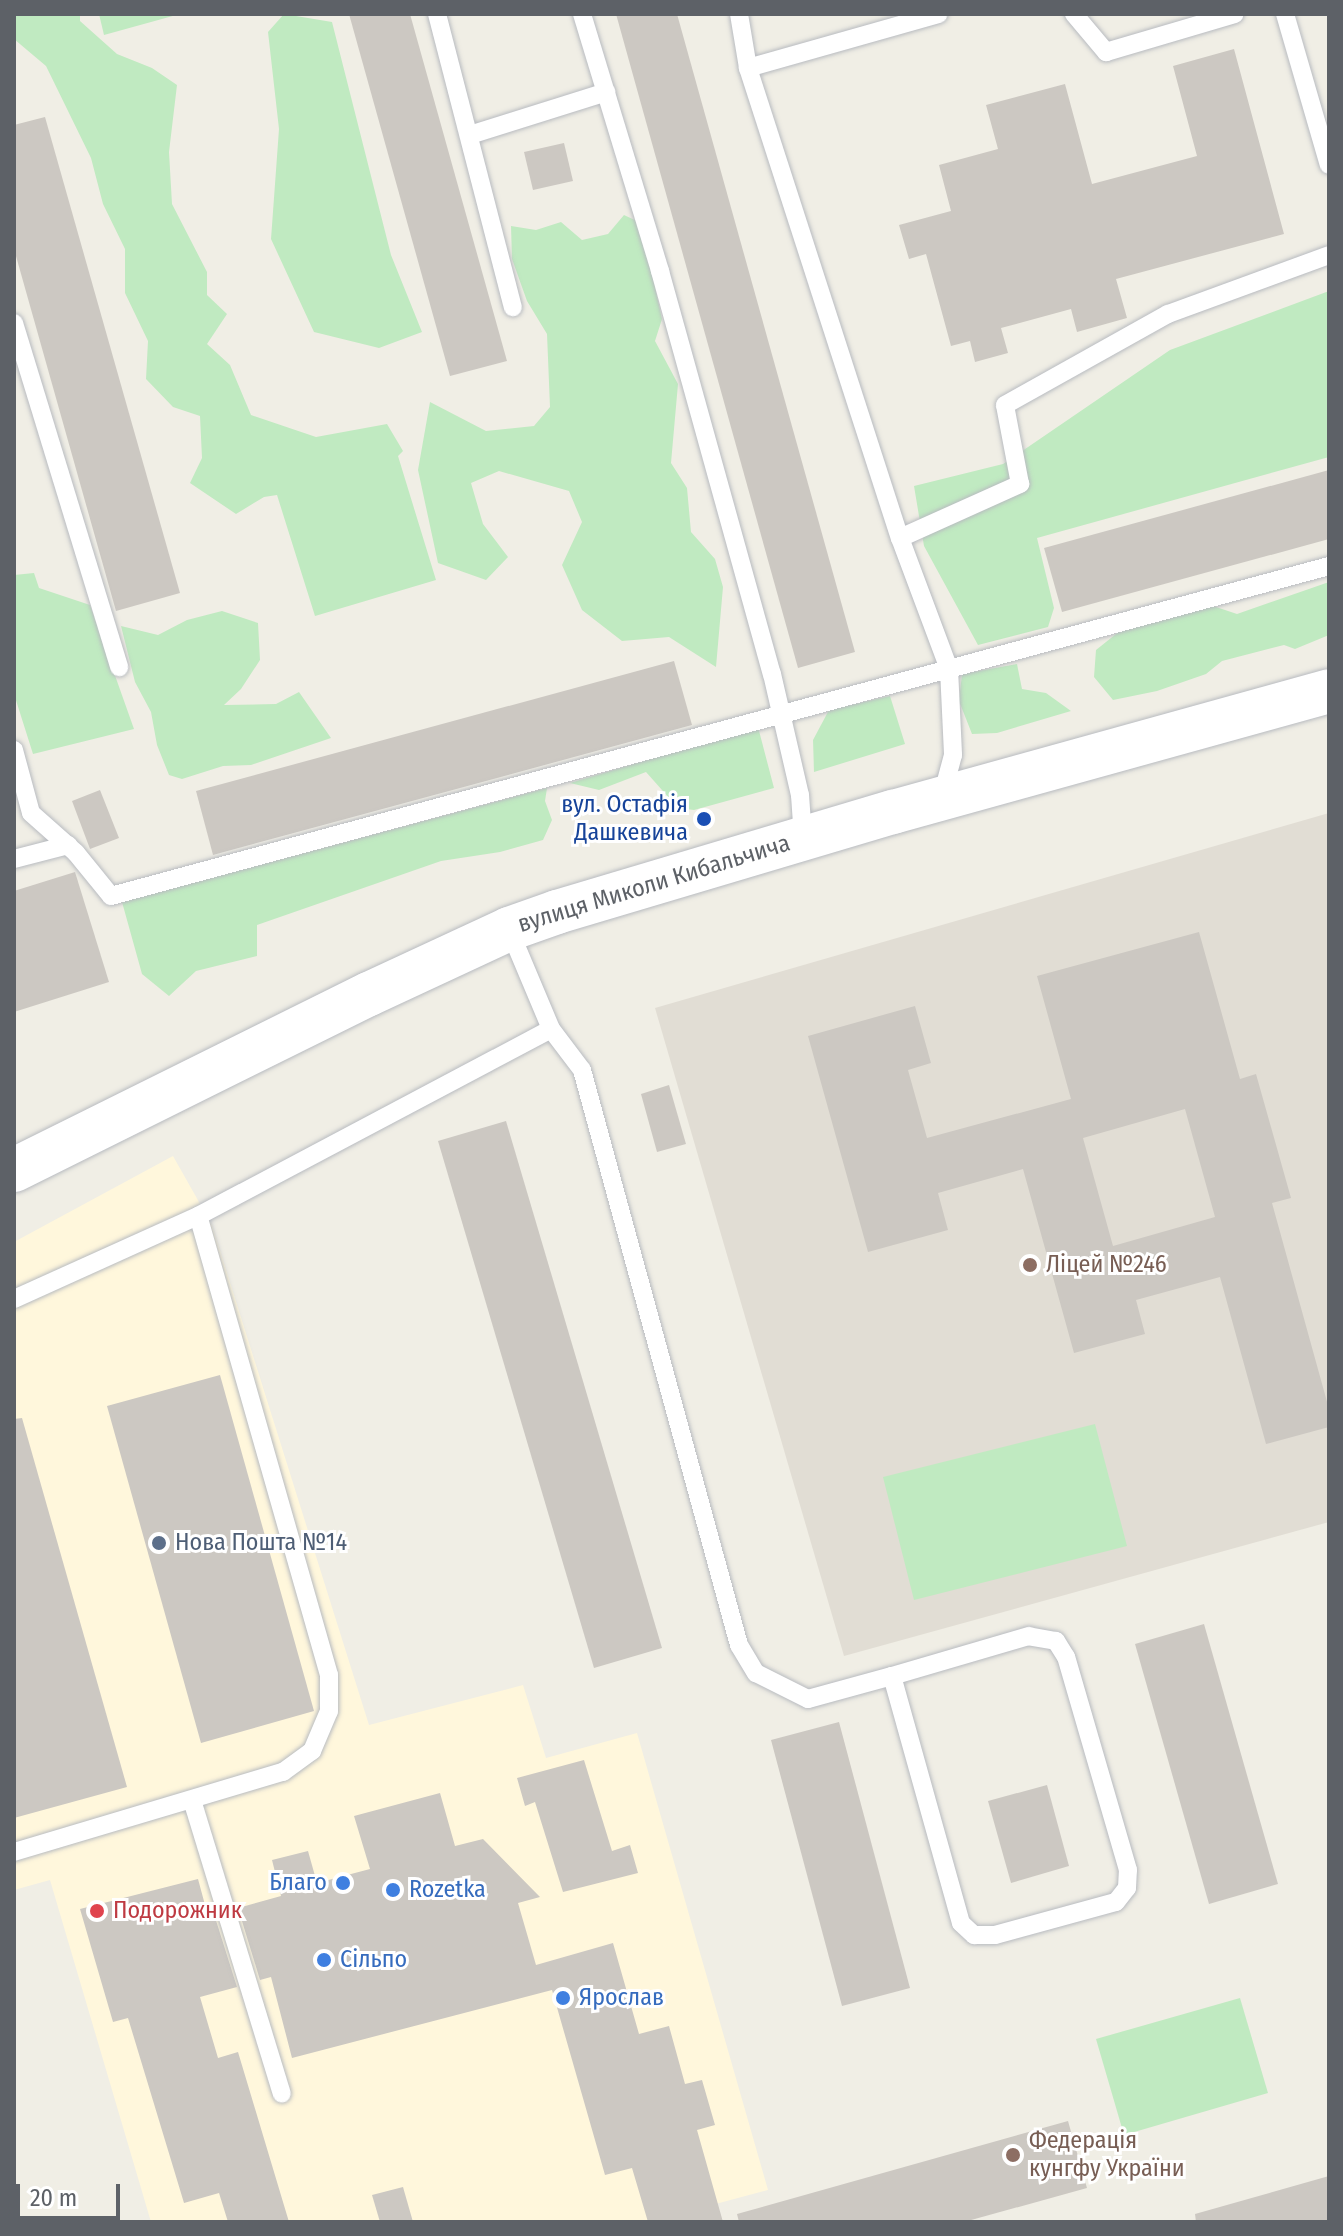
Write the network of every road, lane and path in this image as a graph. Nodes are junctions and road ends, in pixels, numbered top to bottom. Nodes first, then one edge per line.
1 (437, 14) edge
2 (582, 14) edge
3 (739, 14) edge
4 (939, 14) edge
5 (1074, 14) edge
6 (1235, 14) edge
7 (1285, 14) edge
8 (748, 68) junction
9 (606, 92) junction
10 (470, 135) junction
11 (1329, 165) edge
12 (1329, 255) edge
13 (513, 307) dead end
14 (14, 323) edge
15 (900, 538) junction
16 (1329, 566) edge
17 (119, 667) dead end
18 (949, 669) junction
19 (1329, 691) edge
20 (781, 714) junction
21 (14, 750) edge
22 (942, 798) junction
23 (803, 838) junction
24 (68, 845) junction
25 (14, 859) edge
26 (509, 929) junction
27 (551, 1029) junction
28 (14, 1170) edge
29 (198, 1216) junction
30 (14, 1299) edge
31 (892, 1676) junction
32 (192, 1800) junction
33 (14, 1852) edge
34 (282, 2094) dead end

1 - 10 lane
2 - 9 lane
3 - 8 lane
4 - 8 lane
5 - 6 lane
7 - 11 lane
8 - 15 lane
9 - 10 lane
9 - 20 lane
10 - 13 lane
12 - 15 lane
14 - 17 lane
15 - 18 lane
16 - 18 lane
18 - 20 lane
18 - 22 lane
19 - 22 street, вулиця Миколи Кибальчича
20 - 23 lane
20 - 24 lane
21 - 24 lane
22 - 23 street, вулиця Миколи Кибальчича
23 - 26 street, вулиця Миколи Кибальчича
24 - 25 lane
26 - 27 lane
26 - 28 street, вулиця Миколи Кибальчича
27 - 29 lane
27 - 31 lane
29 - 30 lane
29 - 32 lane
31 - 31 lane
32 - 33 lane
32 - 34 lane

